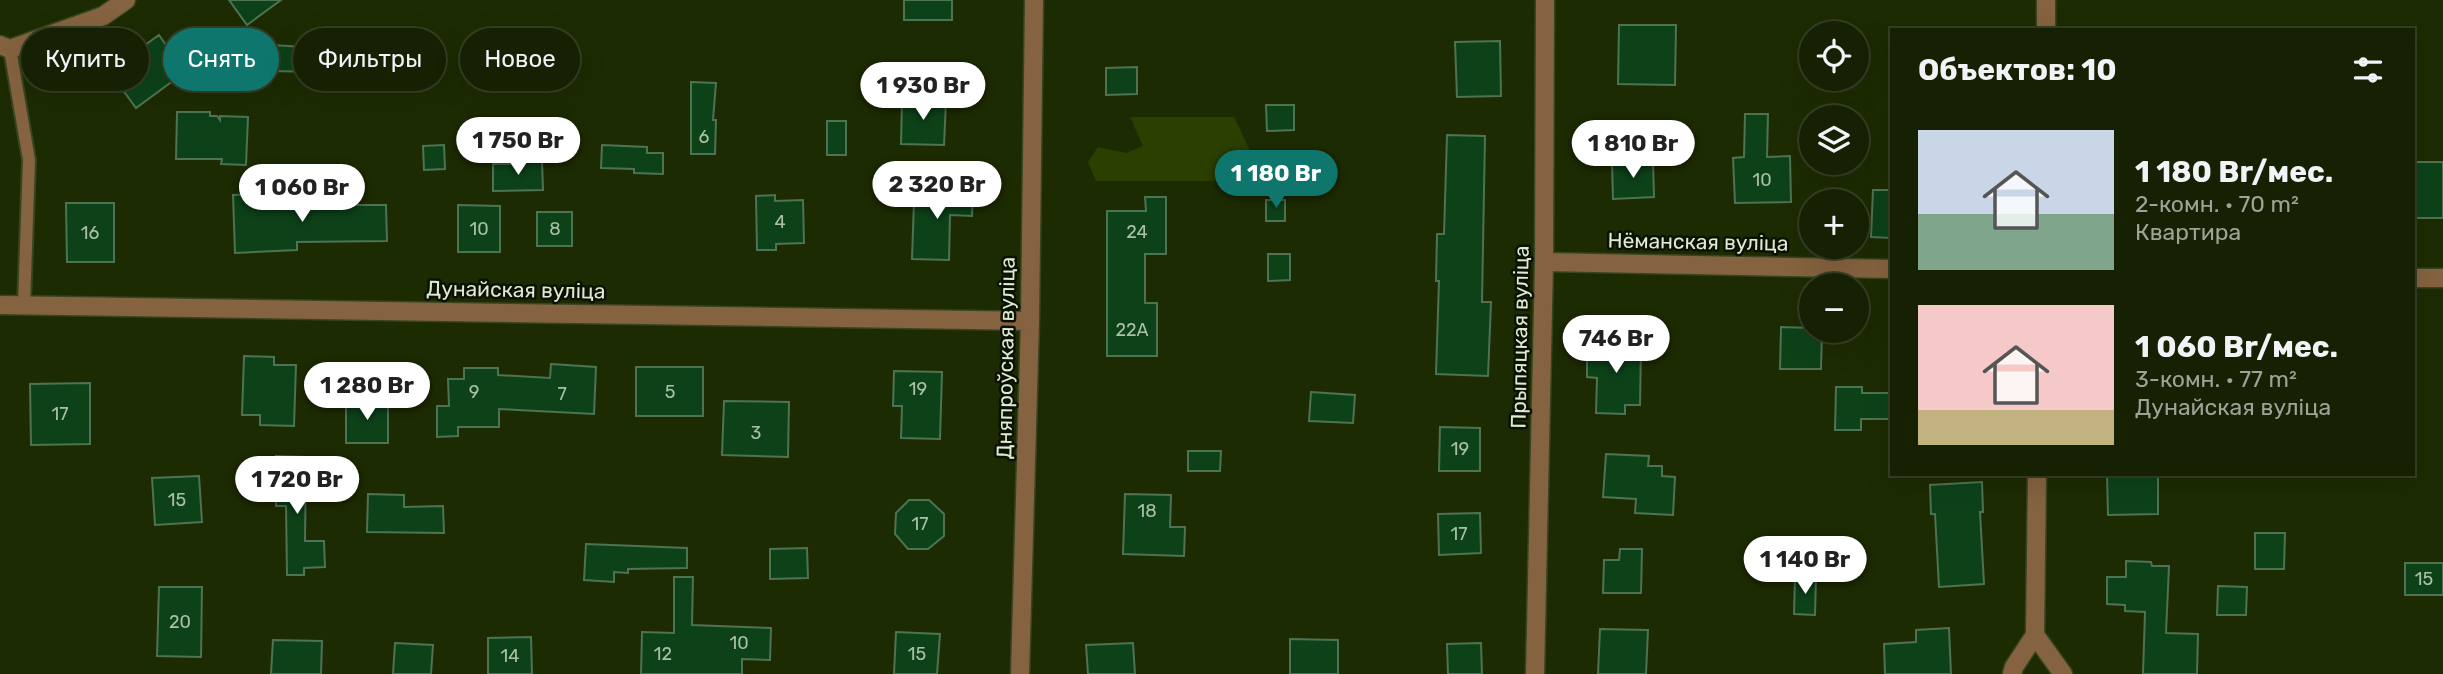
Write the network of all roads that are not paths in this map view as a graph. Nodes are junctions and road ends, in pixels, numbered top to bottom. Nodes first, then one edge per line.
1 (126, 0) edge
2 (1034, 0) edge
3 (1545, 0) edge
4 (2046, 0) edge
5 (2046, 28) edge
6 (5, 47) edge
7 (1544, 262) junction
8 (1890, 269) edge
9 (2415, 278) edge
10 (2443, 278) edge
11 (0, 305) edge
12 (24, 305) junction
13 (1030, 321) junction
14 (2037, 476) edge
15 (2035, 635) junction
16 (1020, 674) edge
17 (1535, 674) edge
18 (2012, 674) edge
19 (2063, 674) edge

1 - 6 street
2 - 13 street, Дняпроўская вуліца
3 - 7 street, Прыпяцкая вуліца
4 - 5 street
6 - 12 lane
7 - 8 street, Нёманская вуліца
7 - 17 street, Прыпяцкая вуліца
9 - 10 street
11 - 12 street, Дунайская вуліца
12 - 13 street, Дунайская вуліца
13 - 16 street, Дняпроўская вуліца
14 - 15 street
15 - 18 street
15 - 19 street

